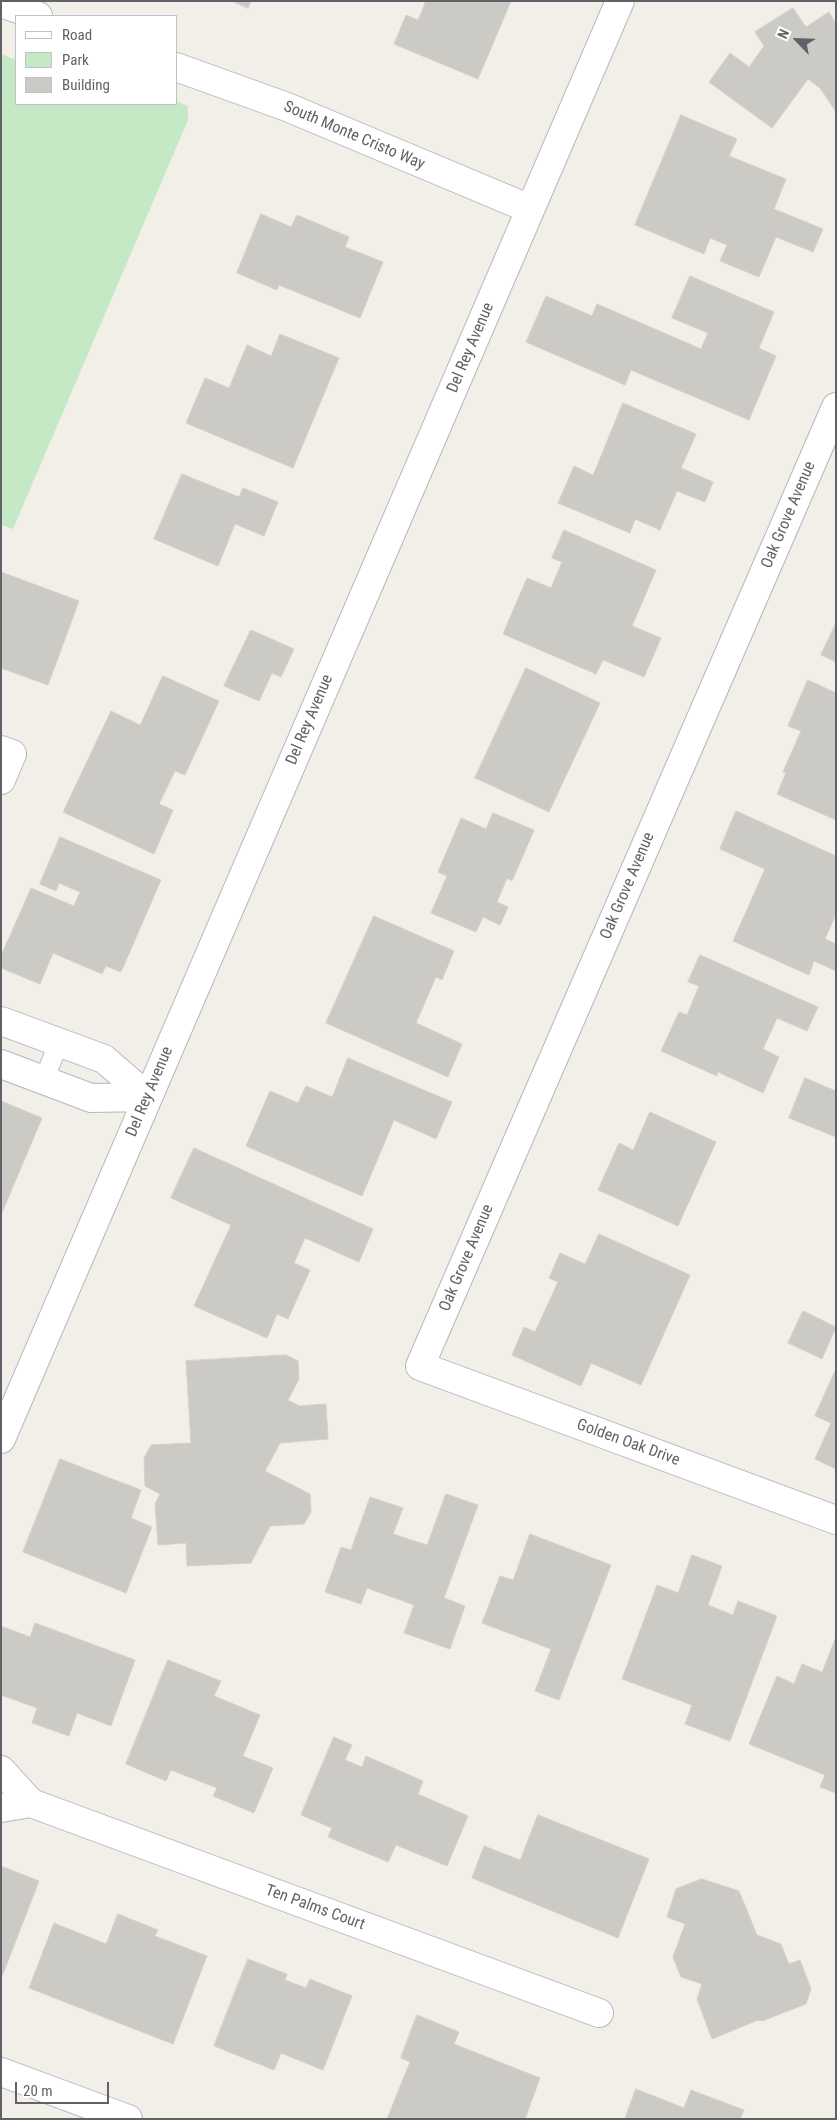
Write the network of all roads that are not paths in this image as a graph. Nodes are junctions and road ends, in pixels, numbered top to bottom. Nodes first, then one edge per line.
1 (620, 1) edge
2 (1, 3) edge
3 (35, 15) edge
4 (178, 68) edge
5 (530, 209) junction
6 (836, 407) edge
7 (7, 752) edge
8 (1, 780) edge
9 (1, 1021) edge
10 (60, 1042) junction
11 (1, 1064) edge
12 (44, 1080) junction
13 (148, 1097) junction
14 (420, 1366) joint
15 (1, 1439) edge
16 (836, 1520) edge
17 (1, 1770) edge
18 (31, 1803) junction
19 (1, 1808) edge
20 (599, 2013) dead end
21 (1, 2072) edge
22 (128, 2119) edge

1 - 5 street, Del Rey Avenue
2 - 3 street
4 - 5 street, South Monte Cristo Way
5 - 13 street, Del Rey Avenue
6 - 14 street, Oak Grove Avenue
7 - 8 street
9 - 10 street
10 - 12 lane
10 - 13 street
11 - 12 street
12 - 13 street
13 - 15 street, Del Rey Avenue
14 - 16 street, Golden Oak Drive
17 - 18 street, Ten Palms Court
18 - 19 street, Ten Palms Court
18 - 20 street, Ten Palms Court
21 - 22 street

